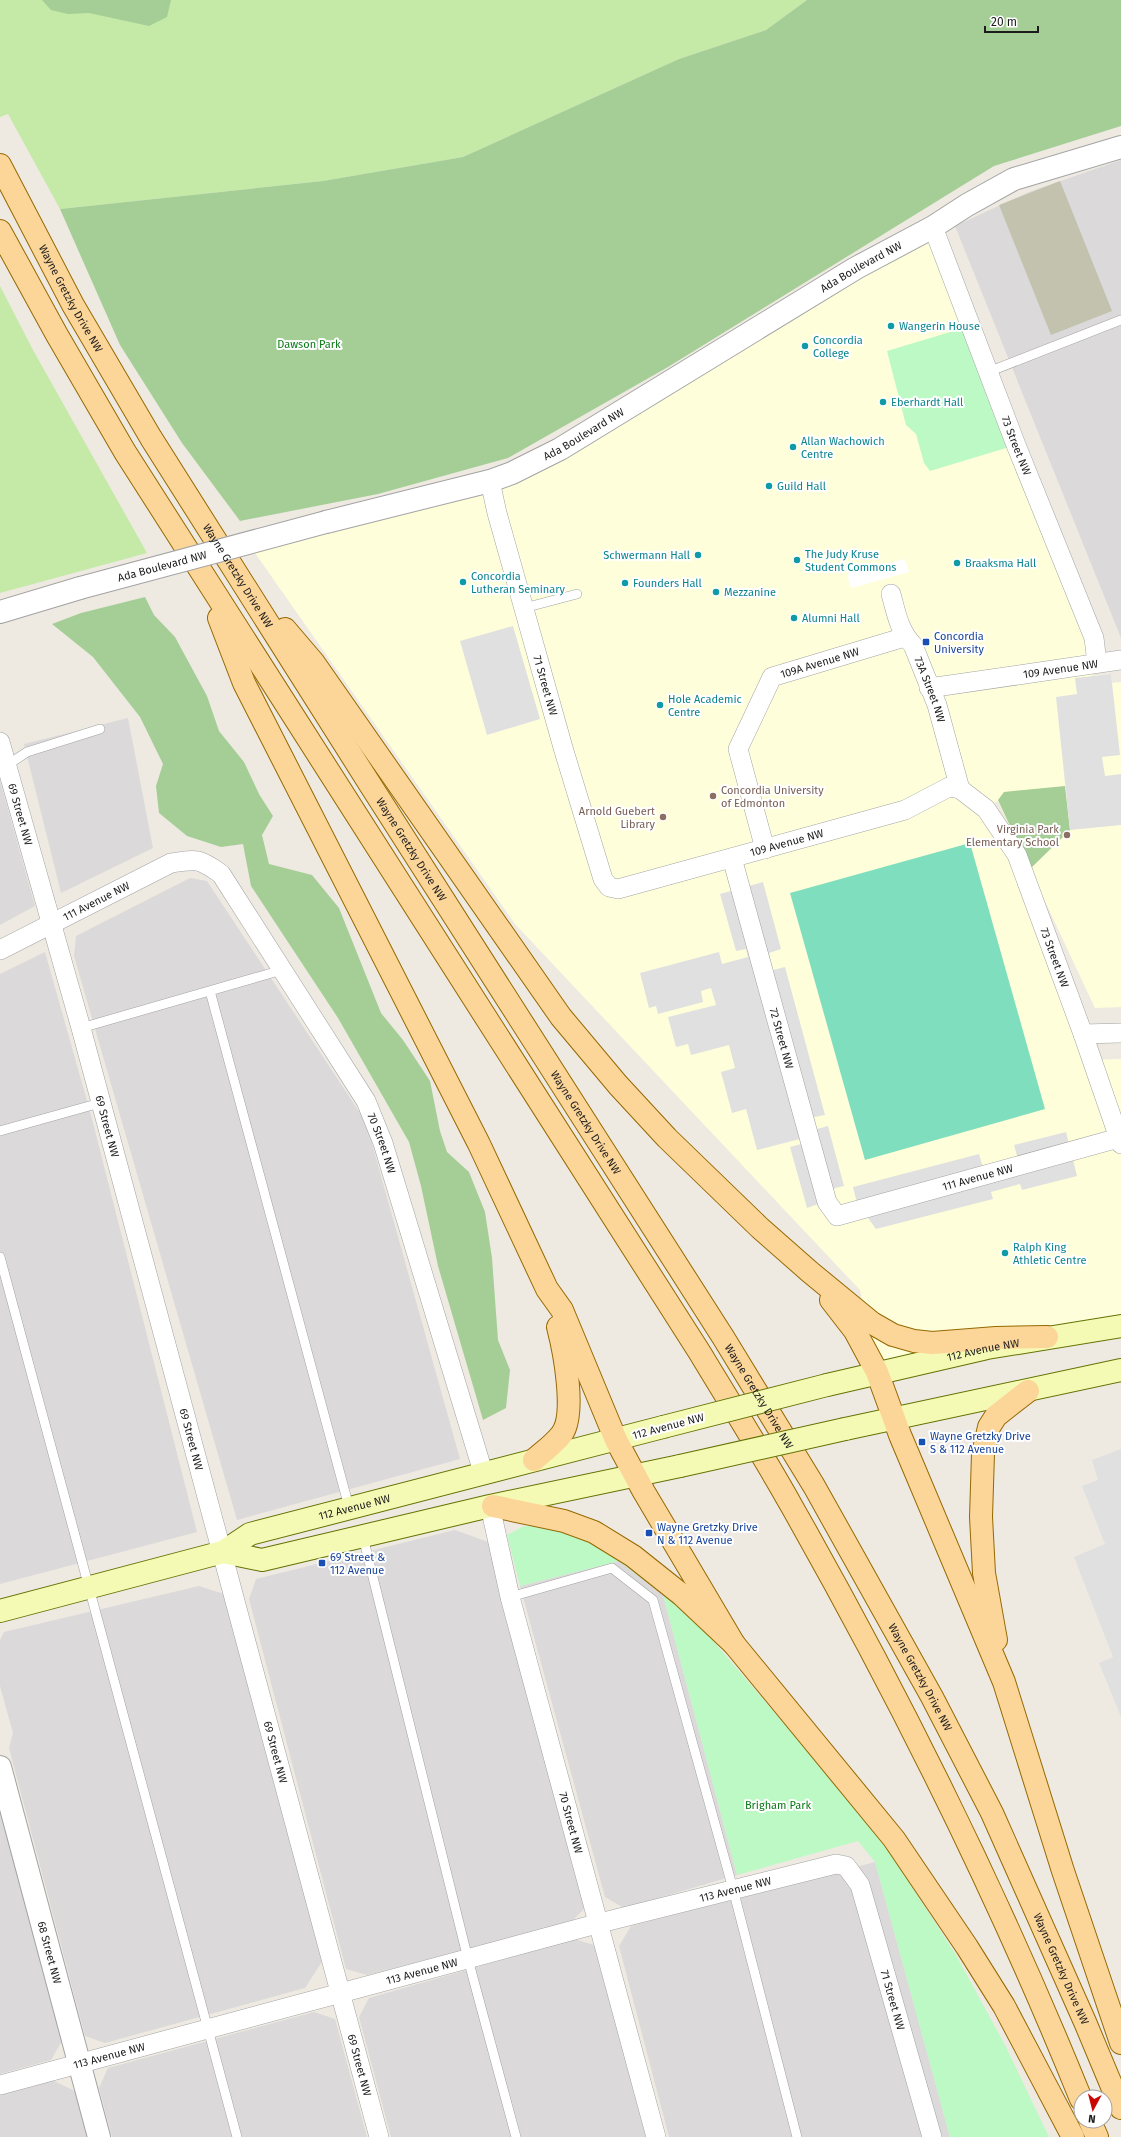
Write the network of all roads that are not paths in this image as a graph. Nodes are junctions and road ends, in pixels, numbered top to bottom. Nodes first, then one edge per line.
1 (1121, 147) edge
2 (0, 165) edge
3 (933, 227) junction
4 (0, 231) edge
5 (1121, 320) edge
6 (988, 372) junction
7 (490, 481) junction
8 (231, 563) junction
9 (202, 574) junction
10 (577, 594) dead end
11 (891, 594) dead end
12 (524, 608) junction
13 (0, 612) edge
14 (905, 637) junction
15 (1121, 660) edge
16 (1097, 663) junction
17 (929, 688) junction
18 (100, 729) dead end
19 (0, 742) edge
20 (3, 768) edge
21 (960, 789) junction
22 (765, 849) junction
23 (732, 858) junction
24 (194, 859) joint
25 (609, 887) joint
26 (52, 923) junction
27 (0, 950) edge
28 (282, 970) junction
29 (210, 991) junction
30 (81, 1028) junction
31 (1121, 1033) edge
32 (1083, 1034) junction
33 (100, 1103) junction
34 (0, 1131) edge
35 (1120, 1141) edge
36 (837, 1216) joint
37 (0, 1257) edge
38 (810, 1272) junction
39 (548, 1289) junction
40 (1121, 1326) edge
41 (1047, 1337) junction
42 (1121, 1370) edge
43 (877, 1372) junction
44 (1028, 1391) junction
45 (894, 1417) junction
46 (616, 1440) junction
47 (534, 1460) junction
48 (483, 1472) junction
49 (636, 1476) junction
50 (492, 1506) junction
51 (349, 1507) junction
52 (363, 1537) junction
53 (222, 1552) junction
54 (90, 1587) junction
55 (510, 1597) junction
56 (0, 1611) edge
57 (734, 1644) junction
58 (1004, 1682) junction
59 (0, 1767) edge
60 (846, 1866) joint
61 (733, 1889) junction
62 (600, 1923) junction
63 (468, 1959) junction
64 (340, 1994) junction
65 (208, 2030) junction
66 (1121, 2043) edge
67 (80, 2064) junction
68 (0, 2085) edge
69 (1077, 2089) edge
70 (1121, 2108) edge
71 (99, 2137) edge
72 (237, 2137) edge
73 (379, 2137) edge
74 (516, 2137) edge
75 (656, 2137) edge
76 (797, 2137) edge
77 (932, 2137) edge
78 (1073, 2137) edge

1 - 3 street, Ada Boulevard NW
2 - 8 main road, Wayne Gretzky Drive NW
3 - 6 street, 73 Street NW
3 - 7 street, Ada Boulevard NW
4 - 9 main road
5 - 6 lane
6 - 16 street, 73 Street NW
7 - 12 street, 71 Street NW
7 - 13 street, Ada Boulevard NW, bridge
8 - 38 main road
8 - 70 main road, Wayne Gretzky Drive NW
9 - 39 main road
9 - 69 main road
10 - 12 lane
11 - 14 street, 73A Street NW
12 - 25 street, 71 Street NW
14 - 17 street, 73A Street NW
14 - 22 street, 109A Avenue NW
15 - 16 street, 109 Avenue NW
16 - 17 street, 109 Avenue NW
17 - 21 street, 73A Street NW
18 - 20 lane
19 - 20 street, 69 Street NW
20 - 26 street, 69 Street NW
21 - 22 street, 109 Avenue NW
21 - 32 street, 73 Street NW
22 - 23 street, 109 Avenue NW
23 - 25 street, 109 Avenue NW
23 - 36 street, 72 Street NW
24 - 26 street, 111 Avenue NW
24 - 28 street, 70 Street NW
26 - 27 street, 111 Avenue NW
26 - 30 street, 69 Street NW
28 - 29 lane
28 - 48 street, 70 Street NW
29 - 30 lane
29 - 51 lane
30 - 33 street, 69 Street NW
31 - 32 street
32 - 35 street, 73 Street NW
33 - 34 lane
33 - 53 street, 69 Street NW
35 - 36 street, 111 Avenue NW
37 - 54 lane
38 - 41 main road
38 - 43 main road
39 - 46 main road
39 - 47 main road
40 - 41 main road, 112 Avenue NW
41 - 43 main road, 112 Avenue NW
42 - 44 main road, 112 Avenue NW
43 - 45 main road
43 - 46 main road, 112 Avenue NW, bridge
44 - 45 main road, 112 Avenue NW
44 - 58 main road
45 - 49 main road, 112 Avenue NW, bridge
45 - 58 main road
46 - 47 main road, 112 Avenue NW
46 - 49 main road
47 - 48 main road, 112 Avenue NW
48 - 51 main road, 112 Avenue NW
49 - 50 main road, 112 Avenue NW
49 - 57 main road
50 - 52 main road, 112 Avenue NW
50 - 55 street, 70 Street NW
50 - 57 main road
51 - 53 main road, 112 Avenue NW
52 - 53 main road, 112 Avenue NW
52 - 63 lane
53 - 54 main road, 112 Avenue NW
53 - 64 street, 69 Street NW
54 - 56 main road, 112 Avenue NW
54 - 65 lane
55 - 61 lane
55 - 62 street, 70 Street NW
57 - 78 main road
58 - 66 main road
59 - 67 street, 68 Street NW
60 - 61 street, 113 Avenue NW
60 - 77 street, 71 Street NW
61 - 62 street, 113 Avenue NW
61 - 76 lane
62 - 63 street, 113 Avenue NW
62 - 75 street, 70 Street NW
63 - 64 street, 113 Avenue NW
63 - 74 lane
64 - 65 street, 113 Avenue NW
64 - 73 street, 69 Street NW
65 - 67 street, 113 Avenue NW
65 - 72 lane
67 - 68 street, 113 Avenue NW
67 - 71 street, 68 Street NW

